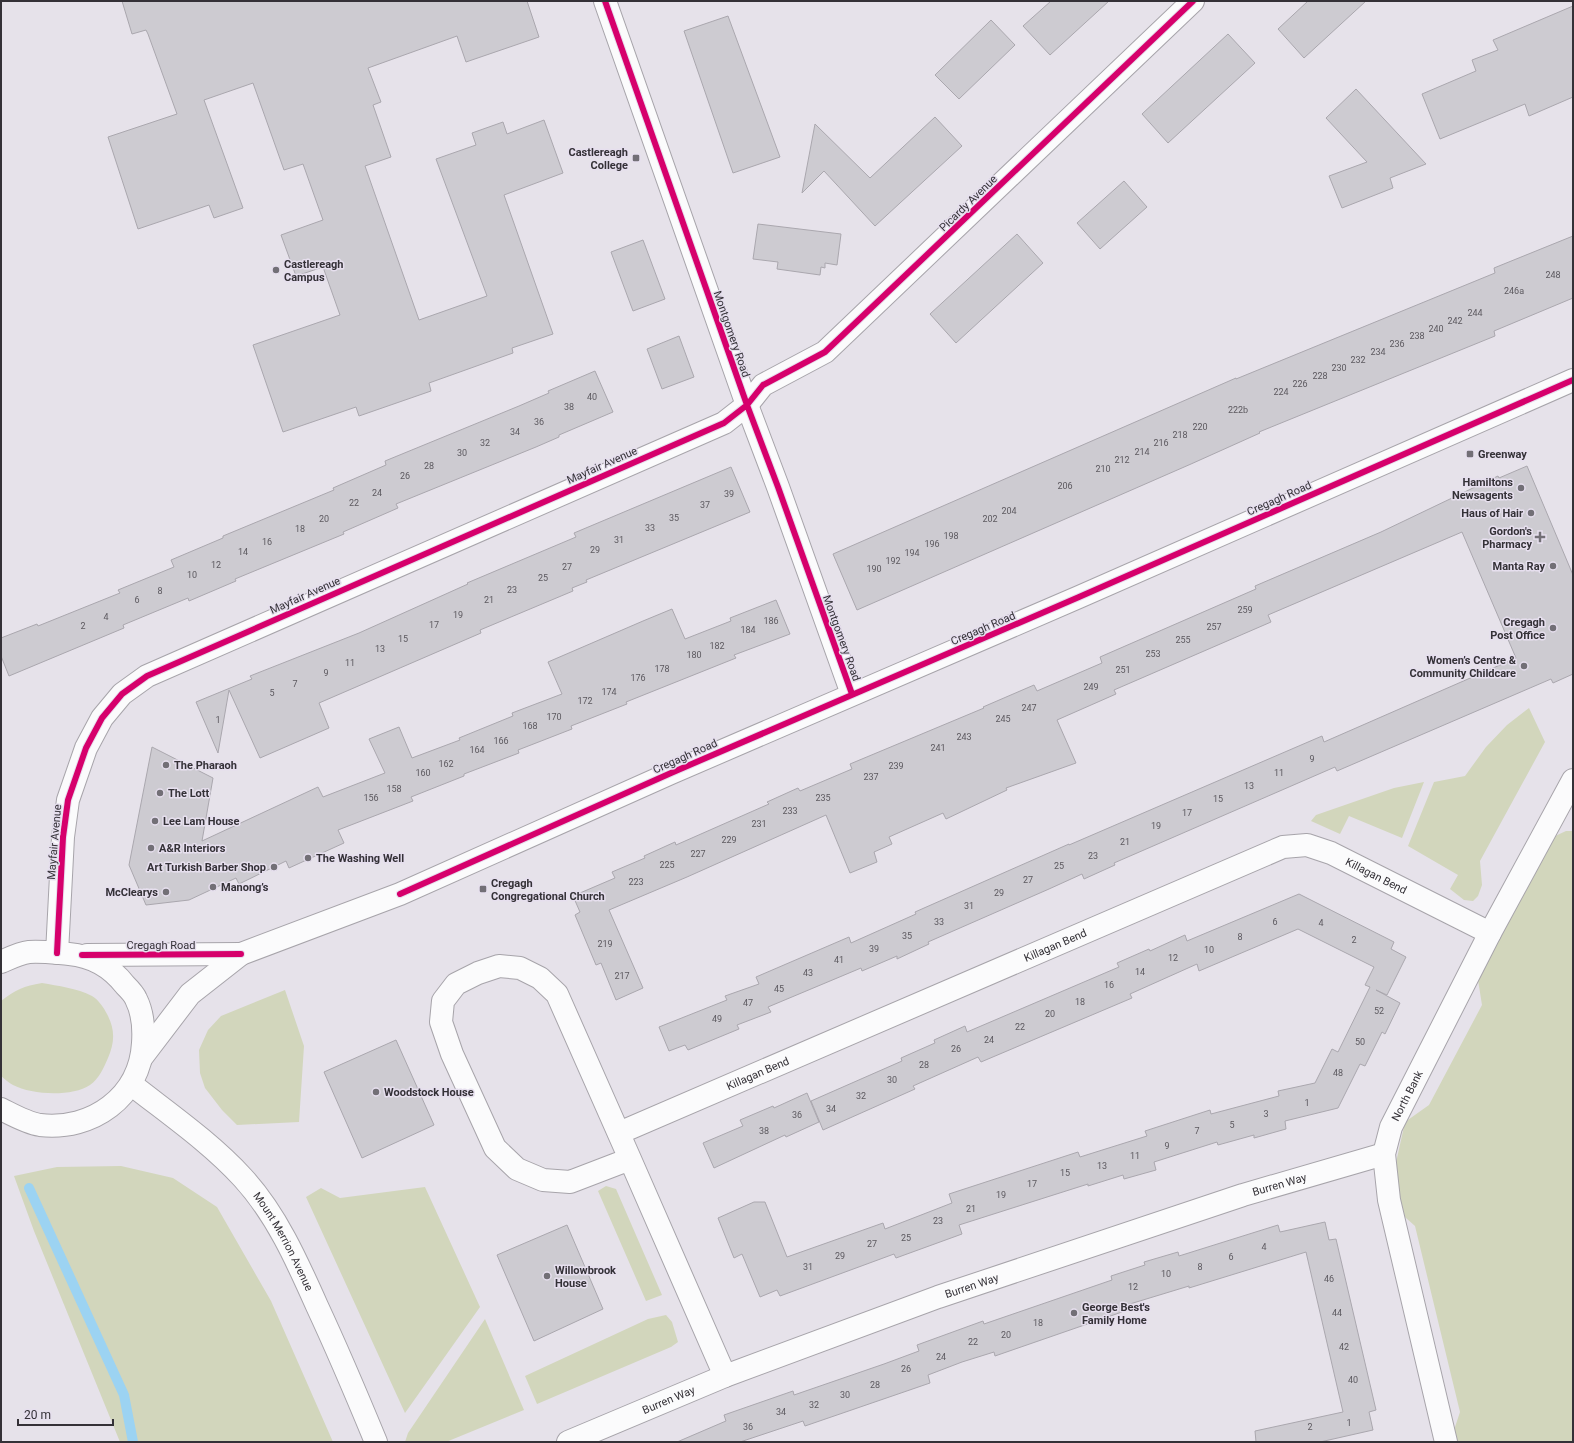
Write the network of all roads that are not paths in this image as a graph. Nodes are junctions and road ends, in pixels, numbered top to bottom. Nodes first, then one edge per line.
1 (606, 1) edge
2 (1193, 1) edge
3 (1573, 380) edge
4 (747, 405) junction
5 (852, 694) junction
6 (1573, 780) edge
7 (1490, 933) junction
8 (57, 953) junction
9 (240, 954) junction
10 (82, 955) junction
11 (1, 962) edge
12 (142, 1057) junction
13 (131, 1084) junction
14 (5, 1114) edge
15 (619, 1133) junction
16 (1384, 1154) junction
17 (630, 1159) junction
18 (725, 1376) junction
19 (376, 1442) edge
20 (568, 1442) edge
21 (1446, 1442) edge

1 - 4 street, Montgomery Road
2 - 4 street, Picardy Avenue
3 - 5 street, Cregagh Road
4 - 5 street, Montgomery Road
4 - 8 street, Mayfair Avenue
5 - 9 street, Cregagh Road
6 - 7 street, North Bank
7 - 15 street, Killagan Bend
7 - 16 street, North Bank
8 - 10 street, Cregagh Road
8 - 11 street, Cregagh Road
9 - 10 street, Cregagh Road
9 - 12 street, Cregagh Road
10 - 12 street
12 - 13 street
13 - 14 street
13 - 19 street, Mount Merrion Avenue
15 - 17 street
15 - 17 street
16 - 18 street, Burren Way
16 - 21 street, North Bank
17 - 18 street
18 - 20 street, Burren Way

